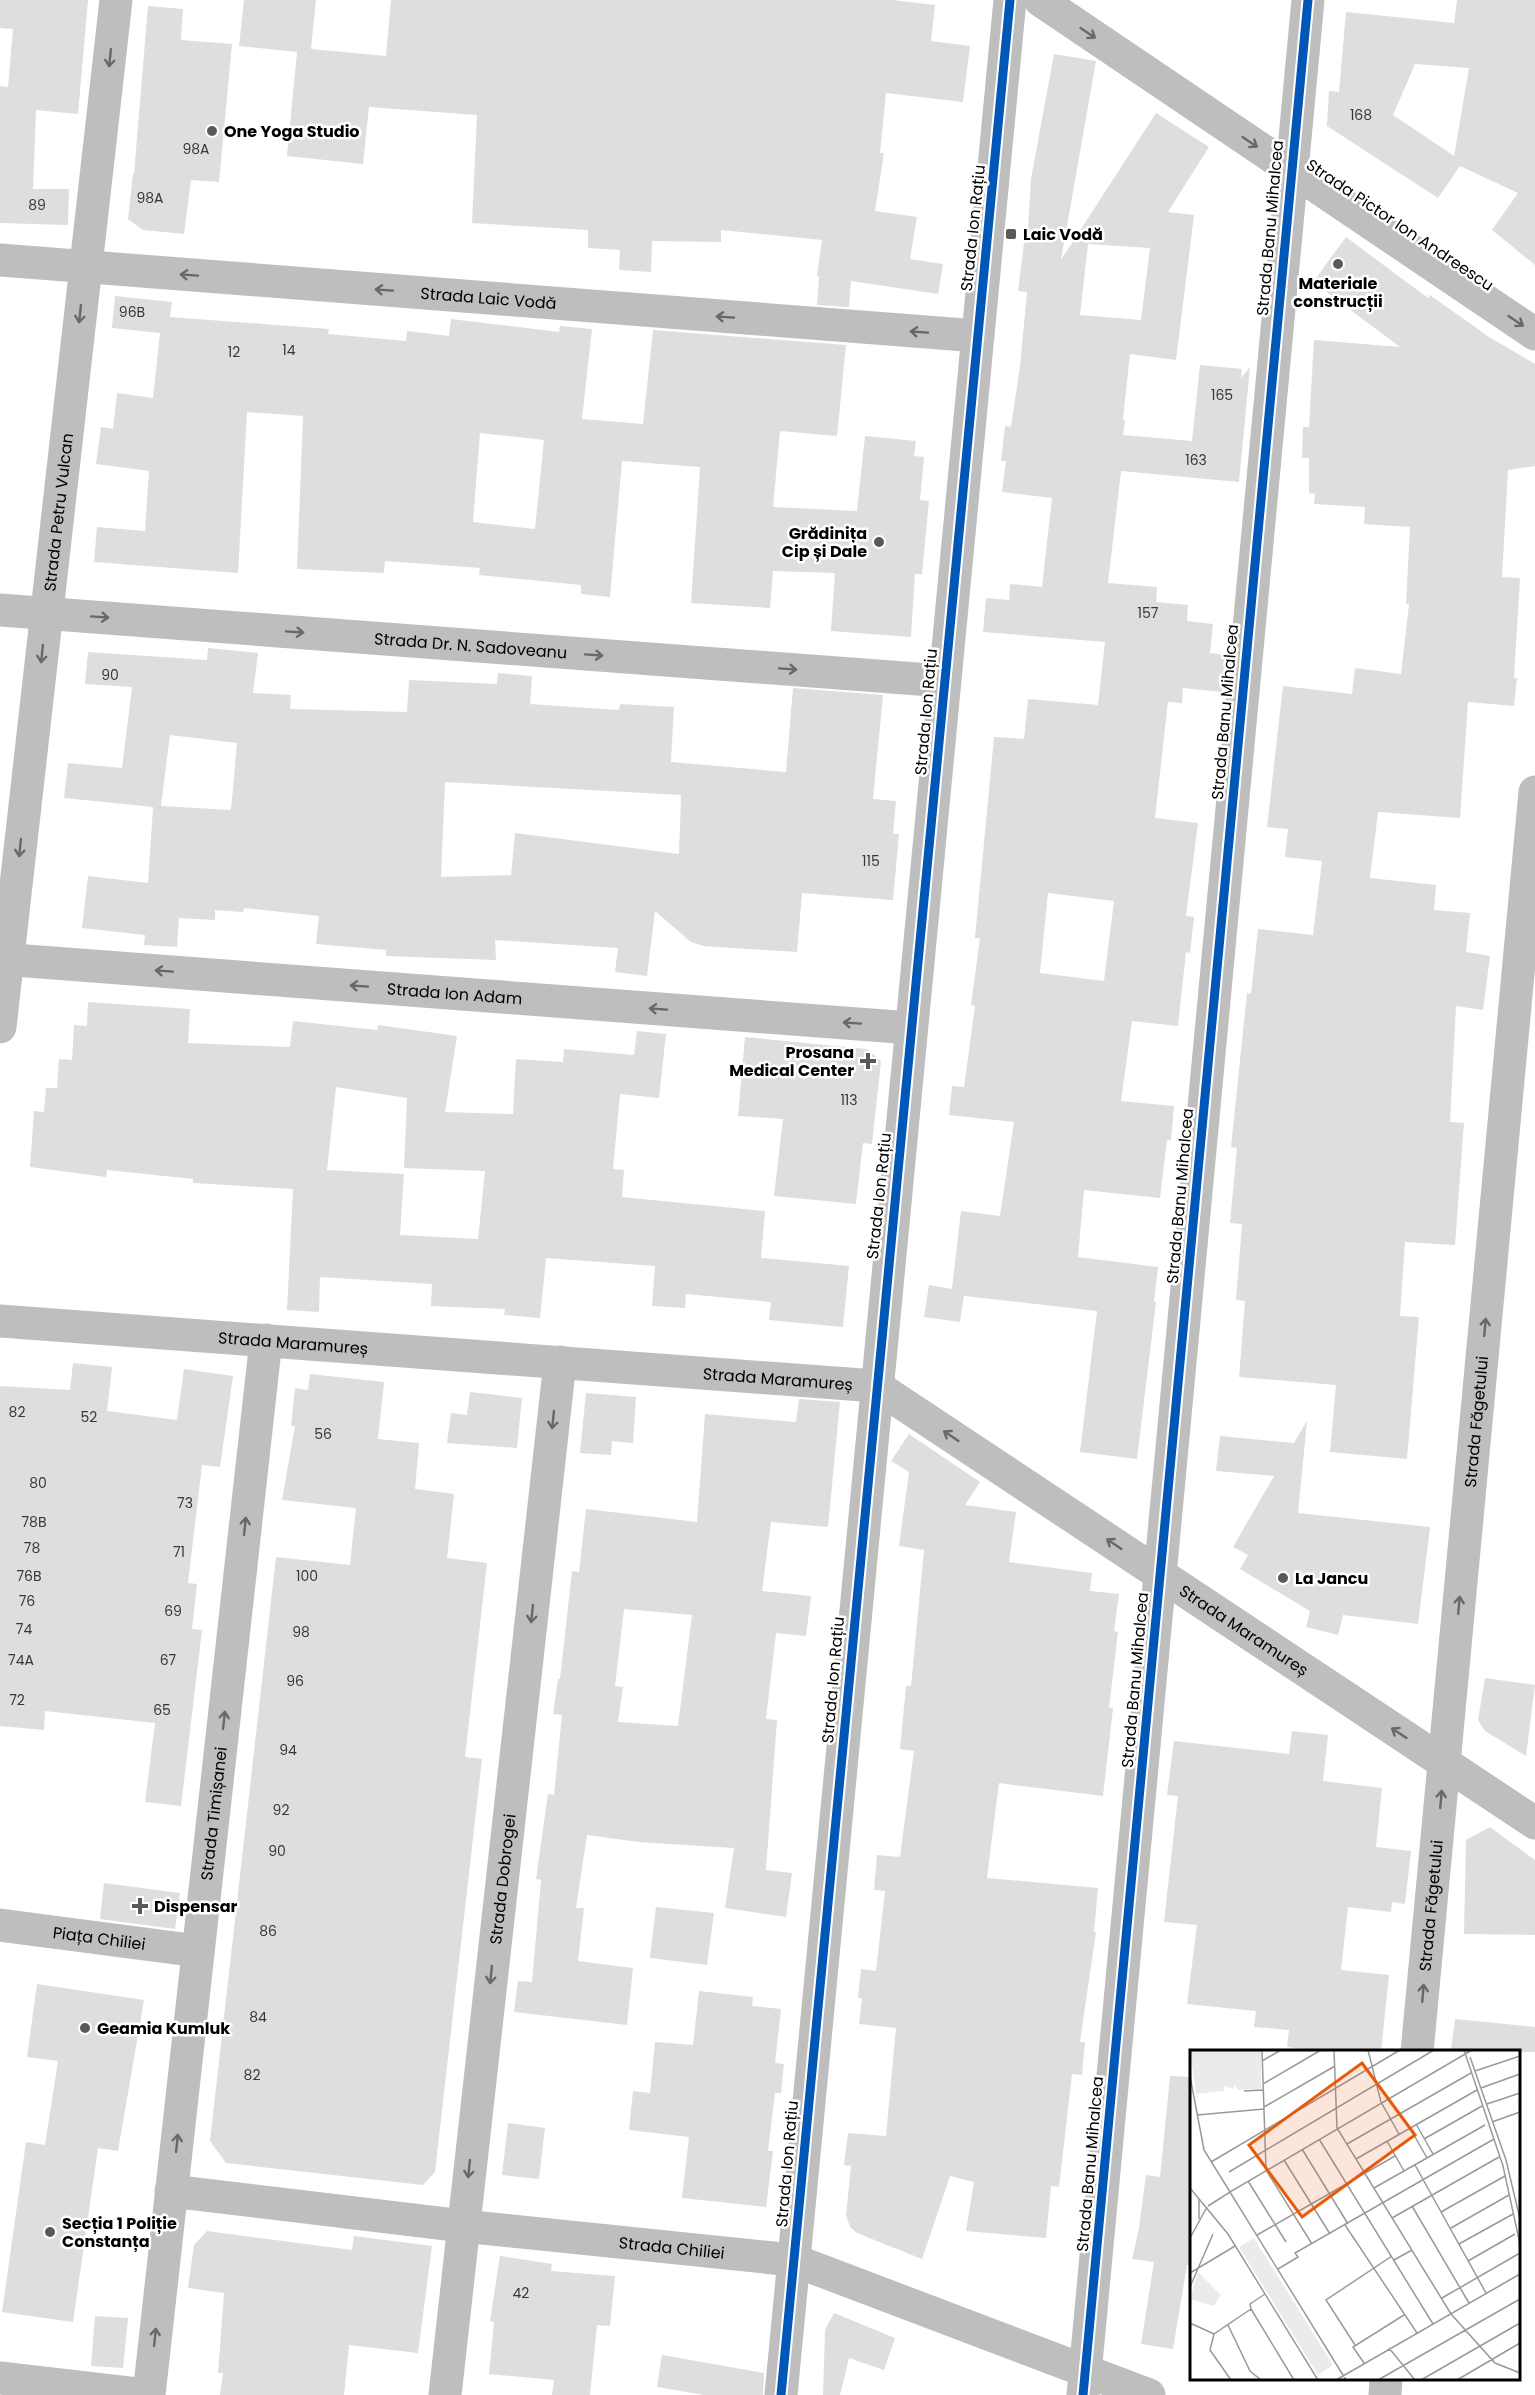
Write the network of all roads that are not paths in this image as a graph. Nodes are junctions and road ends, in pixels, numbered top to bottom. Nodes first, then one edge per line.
1 (116, 0) edge
2 (1010, 0) edge
3 (1040, 0) edge
4 (1308, 0) edge
5 (1291, 170) junction
6 (0, 260) edge
7 (86, 267) junction
8 (1535, 334) edge
9 (978, 336) junction
10 (0, 610) edge
11 (47, 614) junction
12 (944, 681) junction
13 (1535, 792) edge
14 (4, 959) edge
15 (0, 1027) edge
16 (911, 1028) junction
17 (0, 1321) edge
18 (266, 1340) junction
19 (560, 1362) junction
20 (876, 1386) junction
21 (1160, 1574) junction
22 (1444, 1763) junction
23 (1535, 1823) edge
24 (0, 1925) edge
25 (198, 1951) junction
26 (1417, 2050) edge
27 (171, 2191) junction
28 (463, 2226) junction
29 (793, 2260) junction
30 (0, 2378) edge
31 (1386, 2380) edge
32 (1085, 2383) edge
33 (147, 2395) edge
34 (444, 2395) edge
35 (781, 2395) edge
36 (1149, 2395) edge
37 (1385, 2395) edge

1 -> 7 street, Strada Petru Vulcan
2 - 9 street, Strada Ion Rațiu
3 -> 5 street, Strada Pictor Ion Andreescu
4 - 5 street, Strada Banu Mihalcea
5 -> 8 street, Strada Pictor Ion Andreescu
5 - 21 street, Strada Banu Mihalcea
6 - 7 street, Strada Laic Vodă
9 -> 7 street, Strada Laic Vodă
7 -> 11 street, Strada Petru Vulcan
9 - 12 street, Strada Ion Rațiu
10 - 11 street, Strada Dr. N. Sadoveanu
11 -> 12 street, Strada Dr. N. Sadoveanu
11 -> 14 street, Strada Petru Vulcan
12 - 16 street, Strada Ion Rațiu
22 -> 13 street, Strada Făgetului
14 - 15 street, Strada Petru Vulcan
16 -> 14 street, Strada Ion Adam
16 - 20 street, Strada Ion Rațiu
17 - 18 street, Strada Maramureș
18 - 19 street, Strada Maramureș
25 -> 18 street, Strada Timișanei
19 - 20 street, Strada Maramureș
19 -> 28 street, Strada Dobrogei
21 -> 20 street, Strada Maramureș
20 - 29 street, Strada Ion Rațiu
22 -> 21 street, Strada Maramureș
21 - 32 street, Strada Banu Mihalcea
22 - 23 street, Strada Maramureș
26 -> 22 street, Strada Făgetului
24 - 25 street, Piața Chiliei
27 -> 25 street, Strada Timișanei
27 - 28 street, Strada Chiliei
33 -> 27 street, Strada Timișanei
28 - 29 street, Strada Chiliei
28 - 34 street, Strada Dobrogei
29 - 32 street, Strada Chiliei
29 - 35 street, Strada Ion Rațiu
30 - 33 street
31 - 37 street
32 - 36 street, Strada Chiliei

